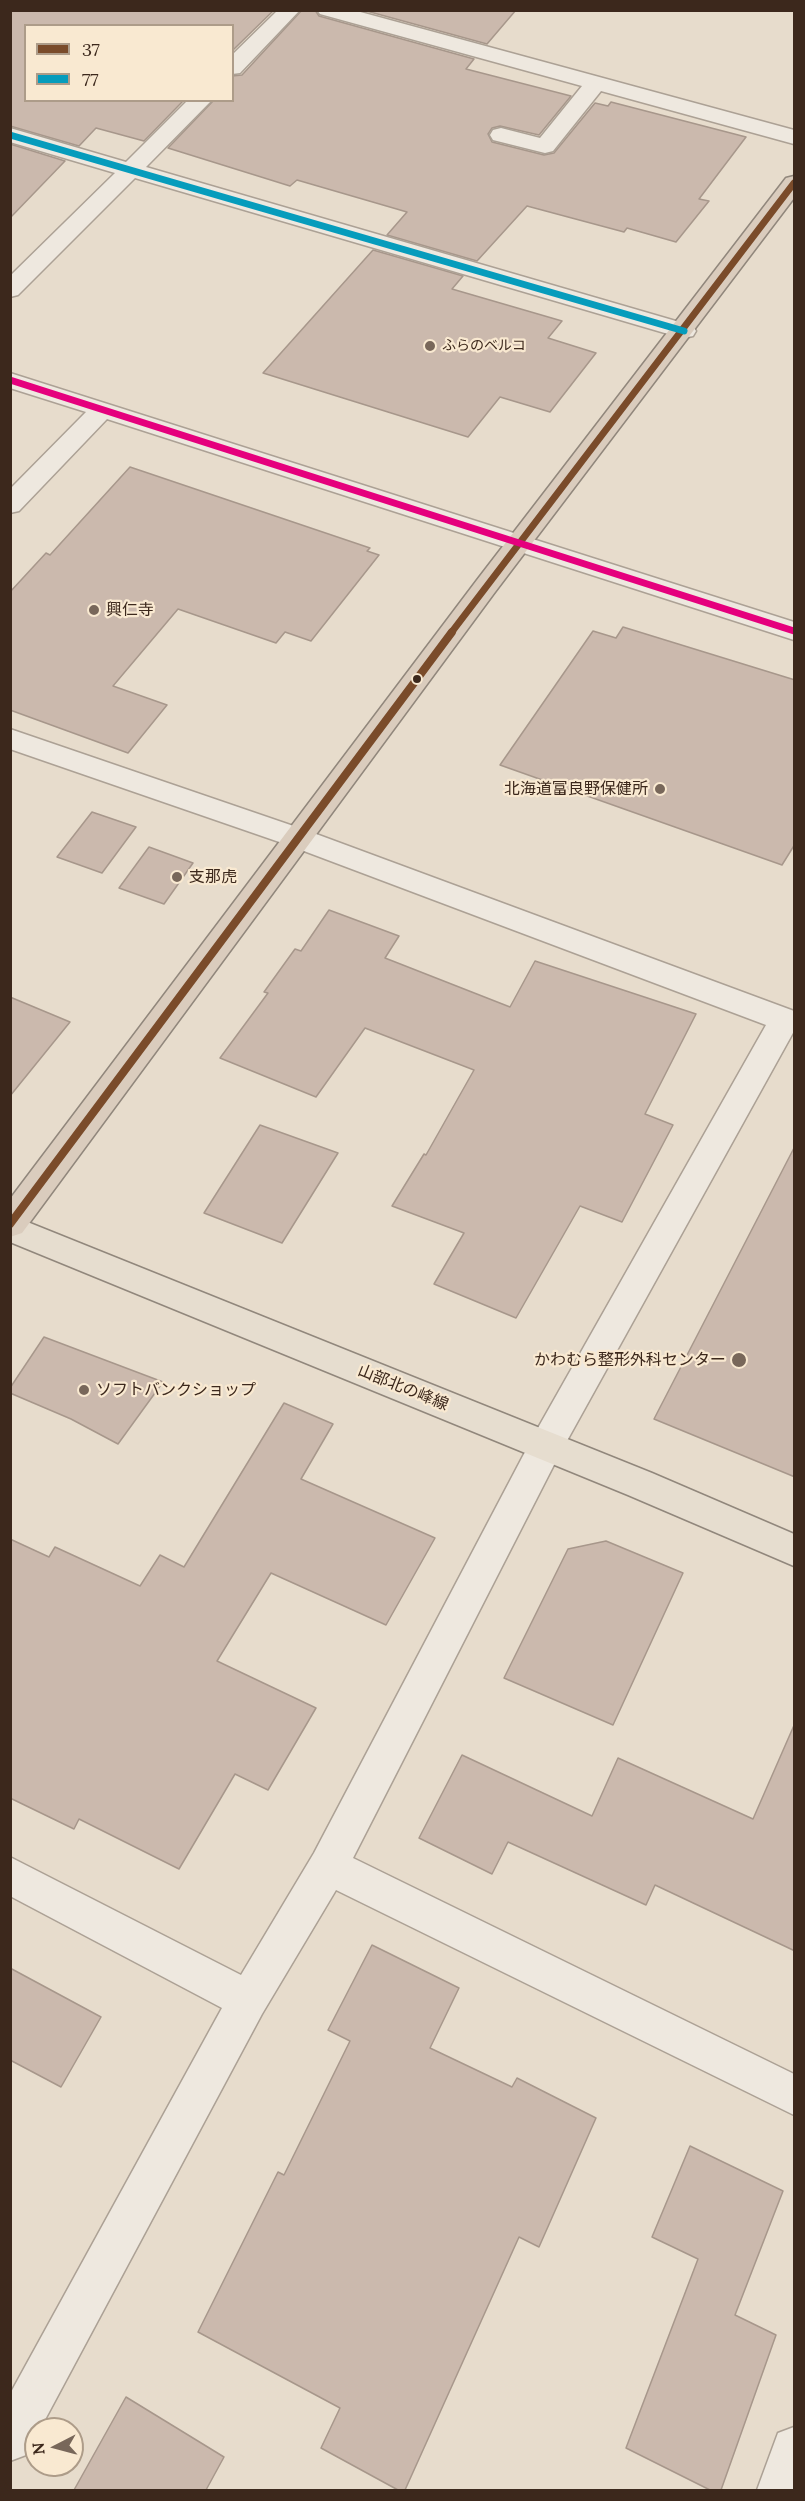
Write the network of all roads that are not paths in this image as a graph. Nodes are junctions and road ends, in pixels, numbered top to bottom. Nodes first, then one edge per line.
1 (290, 10) edge
2 (327, 10) edge
3 (234, 66) edge
4 (596, 83) junction
5 (199, 102) edge
6 (10, 135) edge
7 (501, 135) dead end
8 (795, 137) edge
9 (132, 170) junction
10 (795, 183) edge
11 (10, 290) edge
12 (684, 331) junction
13 (10, 380) edge
14 (102, 410) junction
15 (10, 505) edge
16 (519, 543) junction
17 (795, 631) edge
18 (10, 739) edge
19 (298, 838) junction
20 (791, 1015) edge
21 (10, 1226) edge
22 (546, 1446) junction
23 (795, 1550) edge
24 (328, 1866) junction
25 (10, 1875) edge
26 (248, 2000) junction
27 (795, 2095) edge
28 (10, 2439) edge
29 (795, 2450) edge
30 (779, 2490) edge

1 - 3 street
2 - 4 street
4 - 7 street
4 - 8 street
5 - 9 street
6 - 9 street
9 - 11 street
9 - 12 street
10 - 12 highway
12 - 16 highway
13 - 14 street
14 - 15 street
14 - 16 street
16 - 17 street
16 - 19 highway
18 - 19 street
19 - 20 street
19 - 21 highway
20 - 22 street
21 - 22 main road, 山部北の峰線
22 - 23 main road, 山部北の峰線
22 - 24 street
24 - 26 street
24 - 27 street
25 - 26 street
26 - 28 street
29 - 30 street

